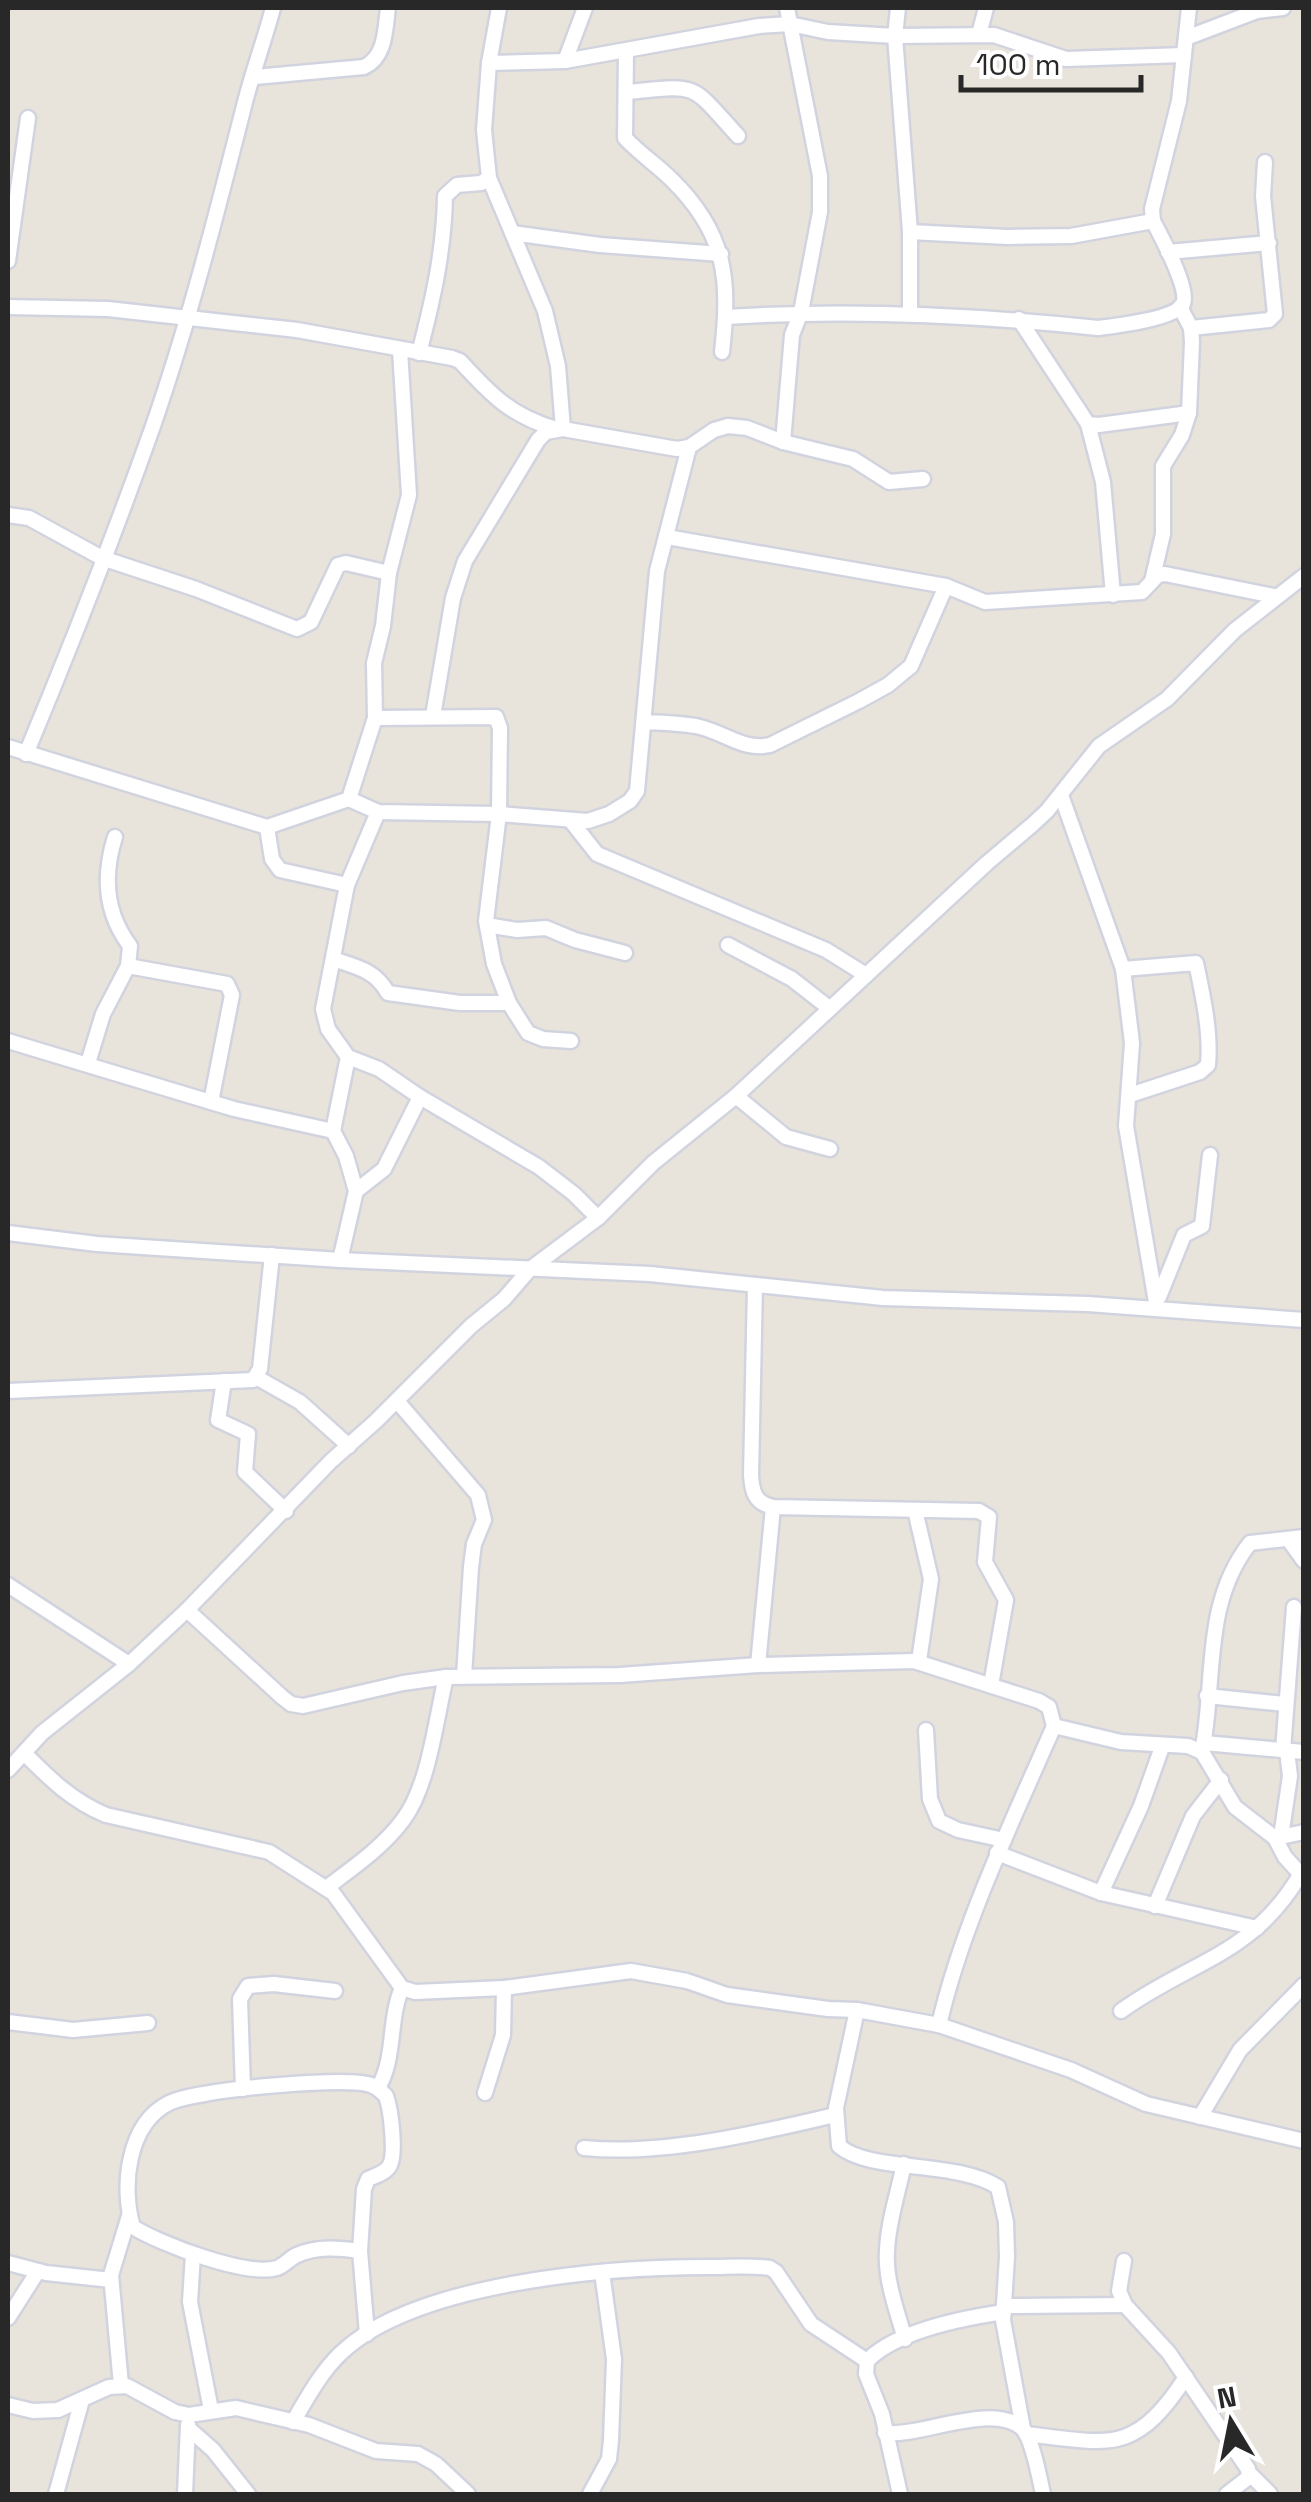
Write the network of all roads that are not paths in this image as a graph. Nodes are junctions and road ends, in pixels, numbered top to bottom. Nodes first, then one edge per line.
1 (273, 8) edge
2 (388, 8) edge
3 (498, 8) edge
4 (585, 8) edge
5 (787, 8) edge
6 (898, 8) edge
7 (986, 8) edge
8 (1189, 8) edge
9 (1283, 8) edge
10 (1258, 9) edge
11 (790, 24) junction
12 (978, 34) junction
13 (895, 36) junction
14 (1186, 38) junction
15 (626, 52) junction
16 (1184, 55) junction
17 (565, 62) junction
18 (489, 63) junction
19 (255, 78) junction
20 (628, 92) junction
21 (28, 118) dead end
22 (738, 136) dead end
23 (1266, 162) dead end
24 (489, 178) junction
25 (1154, 221) junction
26 (910, 232) junction
27 (512, 233) junction
28 (1270, 242) junction
29 (1168, 252) junction
30 (721, 254) junction
31 (8, 261) edge
32 (8, 307) edge
33 (1180, 308) junction
34 (801, 312) junction
35 (910, 312) junction
36 (726, 317) junction
37 (186, 319) junction
38 (1019, 320) junction
39 (1191, 328) junction
40 (400, 350) junction
41 (722, 352) dead end
42 (419, 353) junction
43 (1189, 413) junction
44 (1088, 424) junction
45 (560, 429) junction
46 (784, 442) junction
47 (689, 446) junction
48 (922, 479) dead end
49 (8, 514) edge
50 (667, 537) junction
51 (102, 558) junction
52 (389, 574) junction
53 (1304, 576) edge
54 (1152, 582) junction
55 (946, 586) junction
56 (1114, 595) junction
57 (1274, 596) junction
58 (432, 716) junction
59 (375, 718) junction
60 (644, 722) junction
61 (8, 747) edge
62 (26, 754) junction
63 (1061, 795) junction
64 (349, 799) junction
65 (378, 812) junction
66 (499, 814) junction
67 (570, 821) junction
68 (267, 827) junction
69 (115, 836) dead end
70 (347, 885) junction
71 (487, 925) junction
72 (728, 945) dead end
73 (624, 952) dead end
74 (333, 959) junction
75 (128, 966) junction
76 (1123, 969) junction
77 (866, 975) junction
78 (508, 1003) junction
79 (829, 1008) junction
80 (8, 1040) edge
81 (571, 1041) dead end
82 (348, 1057) junction
83 (88, 1064) junction
84 (736, 1096) junction
85 (1130, 1096) junction
86 (420, 1097) junction
87 (211, 1102) junction
88 (333, 1132) junction
89 (830, 1149) dead end
90 (1210, 1155) dead end
91 (356, 1191) junction
92 (598, 1218) junction
93 (8, 1233) edge
94 (272, 1255) junction
95 (340, 1260) junction
96 (530, 1269) junction
97 (755, 1285) junction
98 (1157, 1306) junction
99 (1304, 1320) edge
100 (256, 1377) junction
101 (224, 1382) junction
102 (8, 1392) edge
103 (397, 1401) junction
104 (349, 1446) junction
105 (774, 1507) junction
106 (916, 1510) junction
107 (286, 1511) junction
108 (1296, 1538) edge
109 (1304, 1561) edge
110 (8, 1585) edge
111 (1294, 1606) dead end
112 (187, 1610) junction
113 (919, 1662) junction
114 (129, 1664) junction
115 (758, 1665) junction
116 (446, 1676) junction
117 (464, 1676) junction
118 (991, 1685) junction
119 (1207, 1696) junction
120 (1286, 1704) junction
121 (1054, 1726) junction
122 (926, 1730) dead end
123 (1162, 1746) junction
124 (1203, 1747) junction
125 (1285, 1750) junction
126 (1304, 1752) edge
127 (24, 1753) junction
128 (8, 1770) edge
129 (1221, 1780) junction
130 (1304, 1832) edge
131 (1278, 1838) junction
132 (1000, 1846) junction
133 (1302, 1876) edge
134 (326, 1888) junction
135 (1101, 1893) junction
136 (1154, 1906) junction
137 (1256, 1928) junction
138 (1304, 1985) edge
139 (402, 1988) junction
140 (504, 1988) junction
141 (335, 1990) dead end
142 (857, 2010) junction
143 (1121, 2011) dead end
144 (8, 2022) edge
145 (148, 2023) dead end
146 (939, 2025) junction
147 (378, 2088) junction
148 (243, 2089) junction
149 (485, 2093) dead end
150 (835, 2116) junction
151 (1200, 2117) junction
152 (1304, 2141) edge
153 (584, 2148) dead end
154 (904, 2164) junction
155 (130, 2215) junction
156 (360, 2251) junction
157 (193, 2254) junction
158 (1124, 2261) dead end
159 (8, 2263) edge
160 (38, 2271) junction
161 (602, 2272) junction
162 (111, 2280) junction
163 (1125, 2305) junction
164 (1004, 2309) junction
165 (8, 2318) edge
166 (367, 2334) junction
167 (905, 2338) junction
168 (866, 2361) junction
169 (1186, 2376) junction
170 (121, 2385) junction
171 (82, 2400) junction
172 (8, 2405) edge
173 (211, 2410) junction
174 (188, 2422) junction
175 (292, 2422) junction
176 (1025, 2432) junction
177 (885, 2433) junction
178 (1249, 2473) junction
179 (56, 2494) edge
180 (185, 2494) edge
181 (248, 2494) edge
182 (468, 2494) edge
183 (590, 2494) edge
184 (900, 2494) edge
185 (1043, 2494) edge
186 (1227, 2494) edge
187 (1270, 2494) edge

1 - 19 street
2 - 19 street
3 - 18 street
4 - 17 street
5 - 11 street
6 - 13 street
7 - 12 street
8 - 14 street
9 - 10 street
10 - 14 street
11 - 13 street
11 - 15 street
11 - 34 street
12 - 13 street
12 - 16 street
13 - 26 street
14 - 16 street
15 - 17 street
15 - 20 street
16 - 25 street
17 - 18 street
18 - 24 street
19 - 37 street
20 - 22 street
20 - 30 street
21 - 31 street
23 - 28 street
24 - 27 street
24 - 42 street
25 - 26 street
25 - 29 street
26 - 35 street
27 - 30 street
27 - 45 street
28 - 29 street
28 - 39 street
29 - 33 street
30 - 36 street
32 - 37 street
33 - 38 street
33 - 39 street
34 - 35 street
34 - 36 street
34 - 46 street
35 - 38 street
36 - 41 street
37 - 40 street
37 - 51 street
38 - 44 street
39 - 43 street
40 - 42 street
40 - 52 street
42 - 45 street
43 - 44 street
43 - 54 street
44 - 56 street
45 - 47 street
45 - 58 street
46 - 47 street
46 - 48 street
47 - 50 street
49 - 51 street
50 - 55 street
50 - 60 street
51 - 52 street
51 - 62 street
52 - 59 street
53 - 57 street
54 - 56 street
54 - 57 street
55 - 56 street
55 - 60 street
57 - 63 street
58 - 59 street
58 - 66 street
59 - 64 street
60 - 67 street
61 - 62 street
62 - 68 street
63 - 76 street
63 - 77 street
64 - 65 street
64 - 68 street
65 - 66 street
65 - 70 street
66 - 67 street
66 - 71 street
67 - 77 street
68 - 70 street
69 - 75 street
70 - 74 street
71 - 73 street
71 - 78 street
72 - 79 street
74 - 78 street
74 - 82 street
75 - 83 street
75 - 87 street
76 - 85 street
76 - 85 street
77 - 79 street
78 - 81 street
79 - 84 street
80 - 83 street
82 - 86 street
82 - 88 street
83 - 87 street
84 - 89 street
84 - 92 street
85 - 98 street
86 - 91 street
86 - 92 street
87 - 88 street
88 - 91 street
90 - 98 street
91 - 95 street
92 - 96 street
93 - 94 street
94 - 95 street
94 - 100 street
95 - 96 street
96 - 97 street
96 - 103 street
97 - 98 street
97 - 105 street
98 - 99 street
100 - 101 street
100 - 104 street
101 - 102 street
101 - 107 street
103 - 104 street
103 - 117 street
104 - 107 street
105 - 106 street
105 - 115 street
106 - 113 street
106 - 118 street
107 - 112 street
108 - 109 street
108 - 119 street
110 - 114 street
111 - 120 street
112 - 114 street
112 - 116 street
113 - 115 street
113 - 118 street
114 - 127 street
115 - 117 street
116 - 117 street
116 - 134 street
118 - 121 street
119 - 120 street
119 - 124 street
120 - 125 street
121 - 123 street
121 - 132 street
122 - 132 street
123 - 124 street
123 - 135 street
124 - 125 street
124 - 129 street
125 - 126 street
125 - 131 street
127 - 128 street
127 - 134 street
129 - 131 street
129 - 136 street
130 - 131 street
131 - 133 street
132 - 135 street
132 - 146 street
133 - 137 street
134 - 139 street
135 - 136 street
136 - 137 street
137 - 143 street
138 - 151 street
139 - 140 street
139 - 147 street
140 - 142 street
140 - 149 street
141 - 148 street
142 - 146 street
142 - 150 street
144 - 145 street
146 - 151 street
147 - 148 street
147 - 156 street
148 - 155 street
150 - 153 street
150 - 154 street
151 - 152 street
154 - 164 street
154 - 167 street
155 - 157 street
155 - 162 street
156 - 157 street
156 - 166 street
157 - 173 street
158 - 163 street
159 - 160 street
160 - 162 street
160 - 165 street
161 - 166 street
161 - 168 street
161 - 183 street
162 - 170 street
163 - 164 street
163 - 169 street
164 - 167 street
164 - 176 street
166 - 175 street
167 - 168 street
168 - 177 street
169 - 176 street
169 - 178 street
170 - 171 street
170 - 174 street
171 - 172 street
171 - 179 street
173 - 174 street
173 - 175 street
174 - 180 street
174 - 181 street
175 - 182 street
176 - 177 street
176 - 185 street
177 - 184 street
178 - 186 street
178 - 187 street

